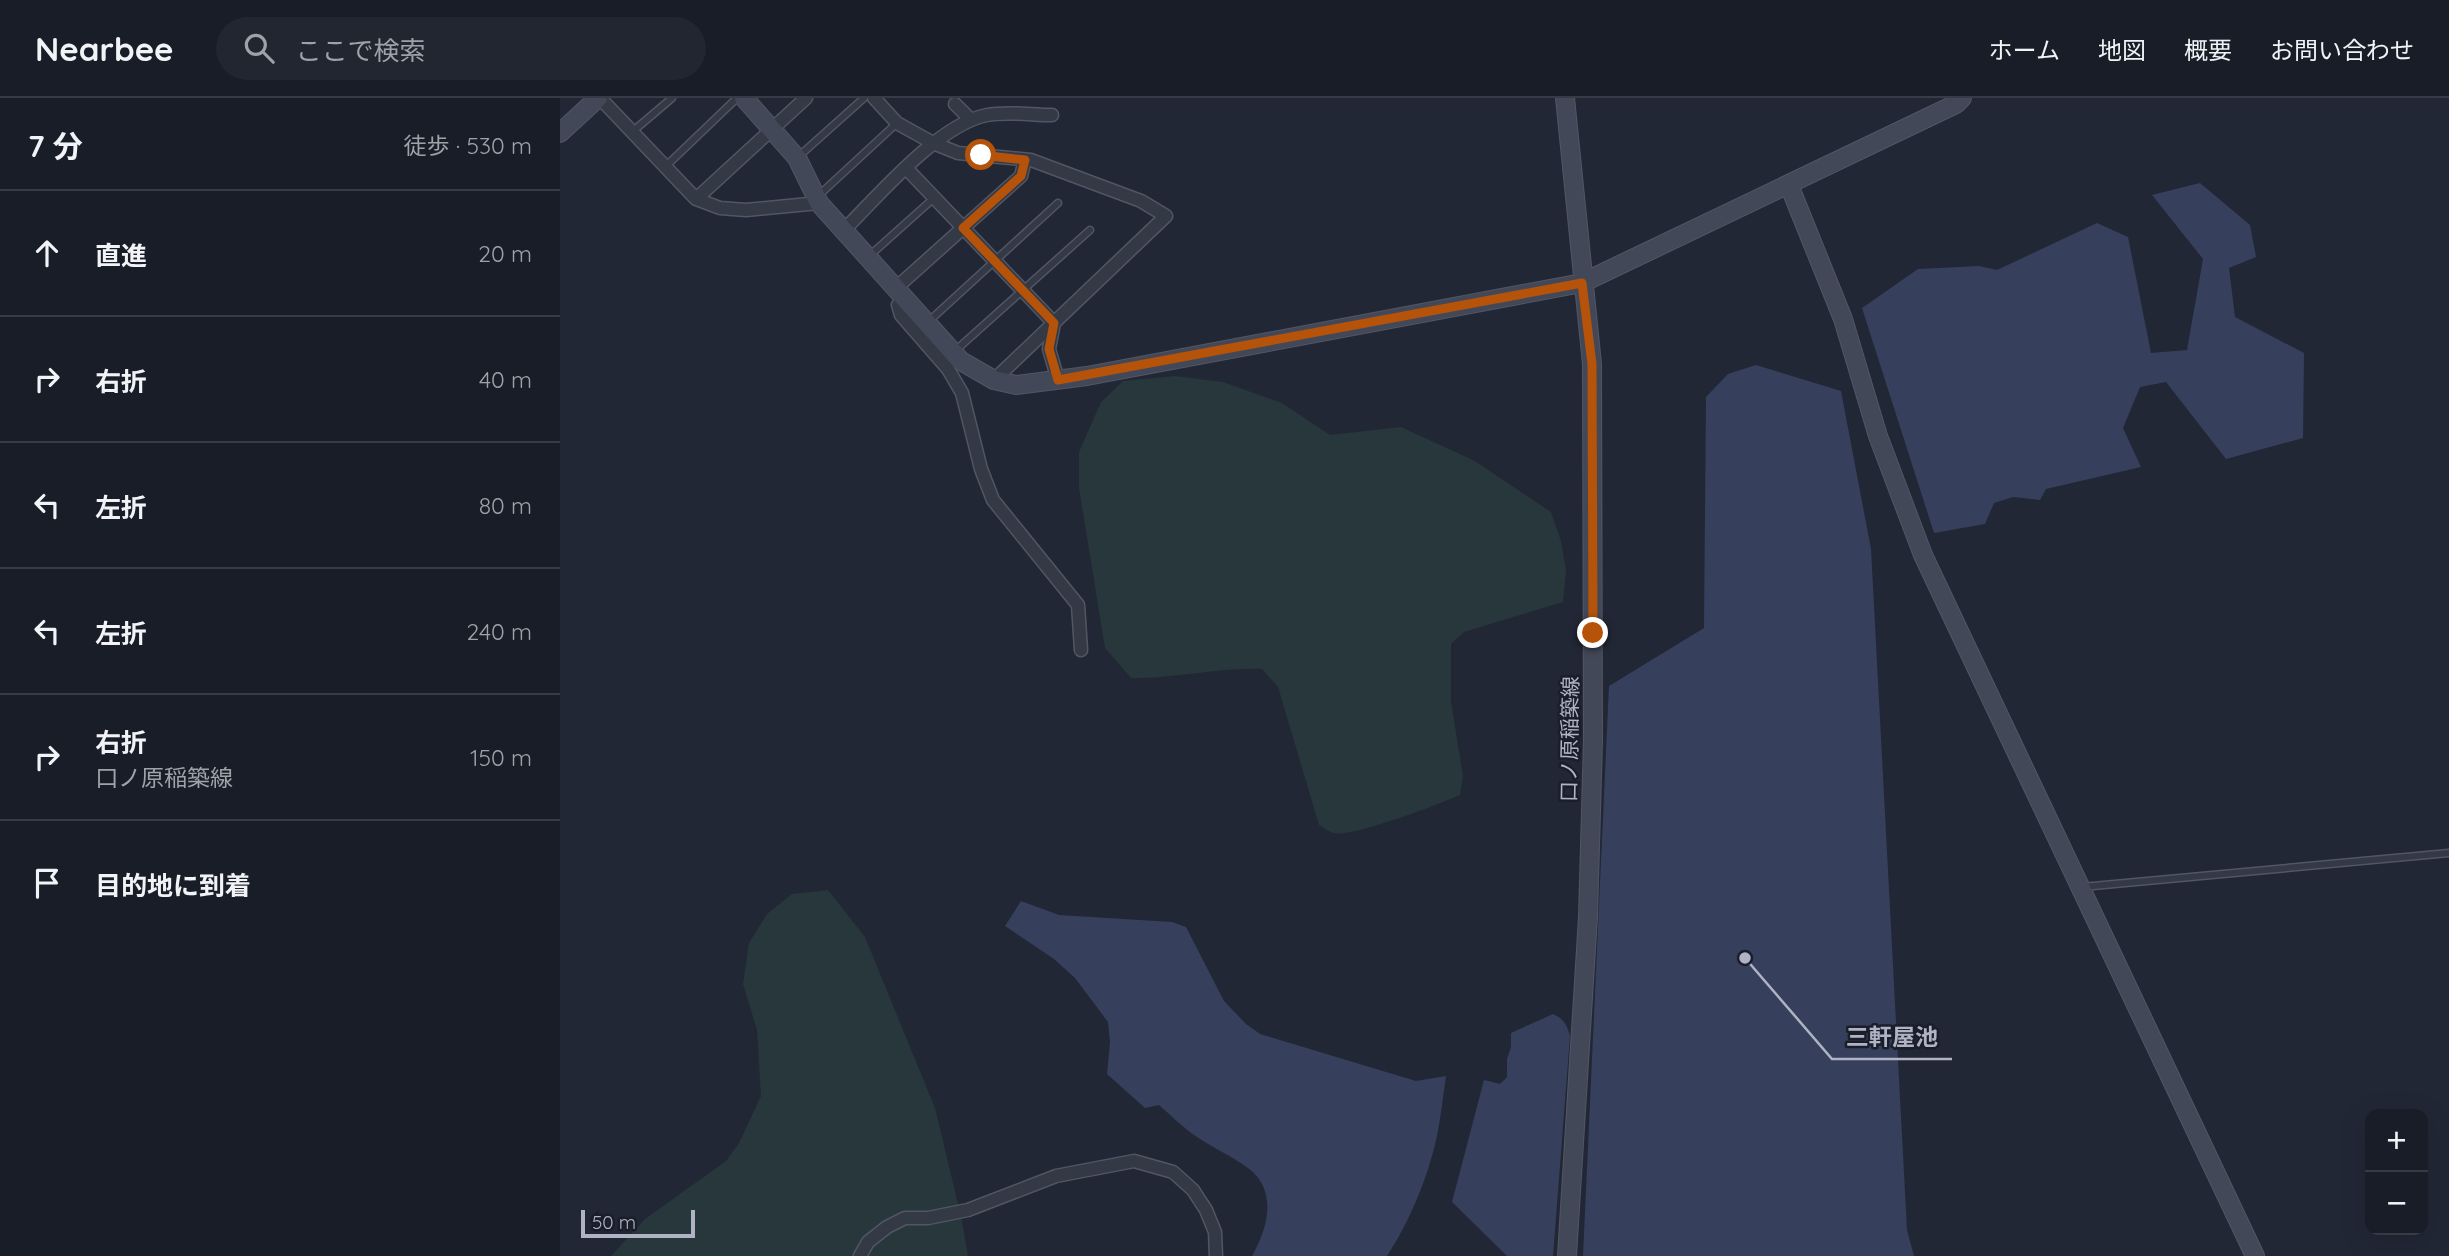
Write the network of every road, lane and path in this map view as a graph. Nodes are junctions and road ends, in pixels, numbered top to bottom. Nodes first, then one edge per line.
1 (599, 98) edge
2 (672, 98) edge
3 (737, 98) edge
4 (744, 98) edge
5 (806, 98) edge
6 (864, 98) edge
7 (874, 98) edge
8 (1565, 98) edge
9 (1962, 98) edge
10 (955, 104) dead end
11 (1052, 116) dead end
12 (970, 119) junction
13 (897, 122) junction
14 (772, 129) junction
15 (632, 132) junction
16 (560, 133) edge
17 (933, 143) junction
18 (797, 158) junction
19 (1025, 160) junction
20 (665, 166) junction
21 (906, 168) junction
22 (1789, 185) junction
23 (696, 198) junction
24 (934, 198) junction
25 (818, 200) junction
26 (1058, 203) dead end
27 (963, 228) junction
28 (844, 230) junction
29 (1090, 230) dead end
30 (868, 257) junction
31 (994, 260) junction
32 (1582, 283) junction
33 (1022, 289) junction
34 (900, 293) junction
35 (927, 323) junction
36 (1054, 323) junction
37 (953, 352) junction
38 (994, 380) junction
39 (1058, 380) junction
40 (1081, 650) dead end
41 (2449, 853) edge
42 (2081, 887) junction
43 (860, 1256) edge
44 (1216, 1256) edge
45 (1567, 1256) edge
46 (2255, 1256) edge

1 - 15 street
1 - 16 street
2 - 15 lane
3 - 20 lane
4 - 14 street
5 - 14 street
6 - 18 lane
7 - 13 street
8 - 32 street, 口ノ原稲築線
9 - 22 street
10 - 12 street
11 - 12 street
12 - 17 street
13 - 17 street
13 - 25 lane
14 - 18 street
14 - 23 street
15 - 20 street
17 - 19 street
17 - 21 street
18 - 25 street
19 - 27 street
19 - 36 street
20 - 23 street
21 - 24 street
21 - 28 street
22 - 32 street
22 - 42 street
23 - 25 street
24 - 27 street
24 - 30 lane
25 - 28 street
26 - 31 lane
27 - 31 street
27 - 34 street
28 - 30 street
29 - 33 lane
30 - 34 street
31 - 33 street
31 - 35 lane
32 - 39 street
32 - 45 street, 口ノ原稲築線
33 - 36 street
33 - 37 lane
34 - 35 street
34 - 40 street
35 - 37 street
36 - 38 street
36 - 39 street
37 - 38 street
38 - 39 street
41 - 42 lane
42 - 46 street
43 - 44 street

